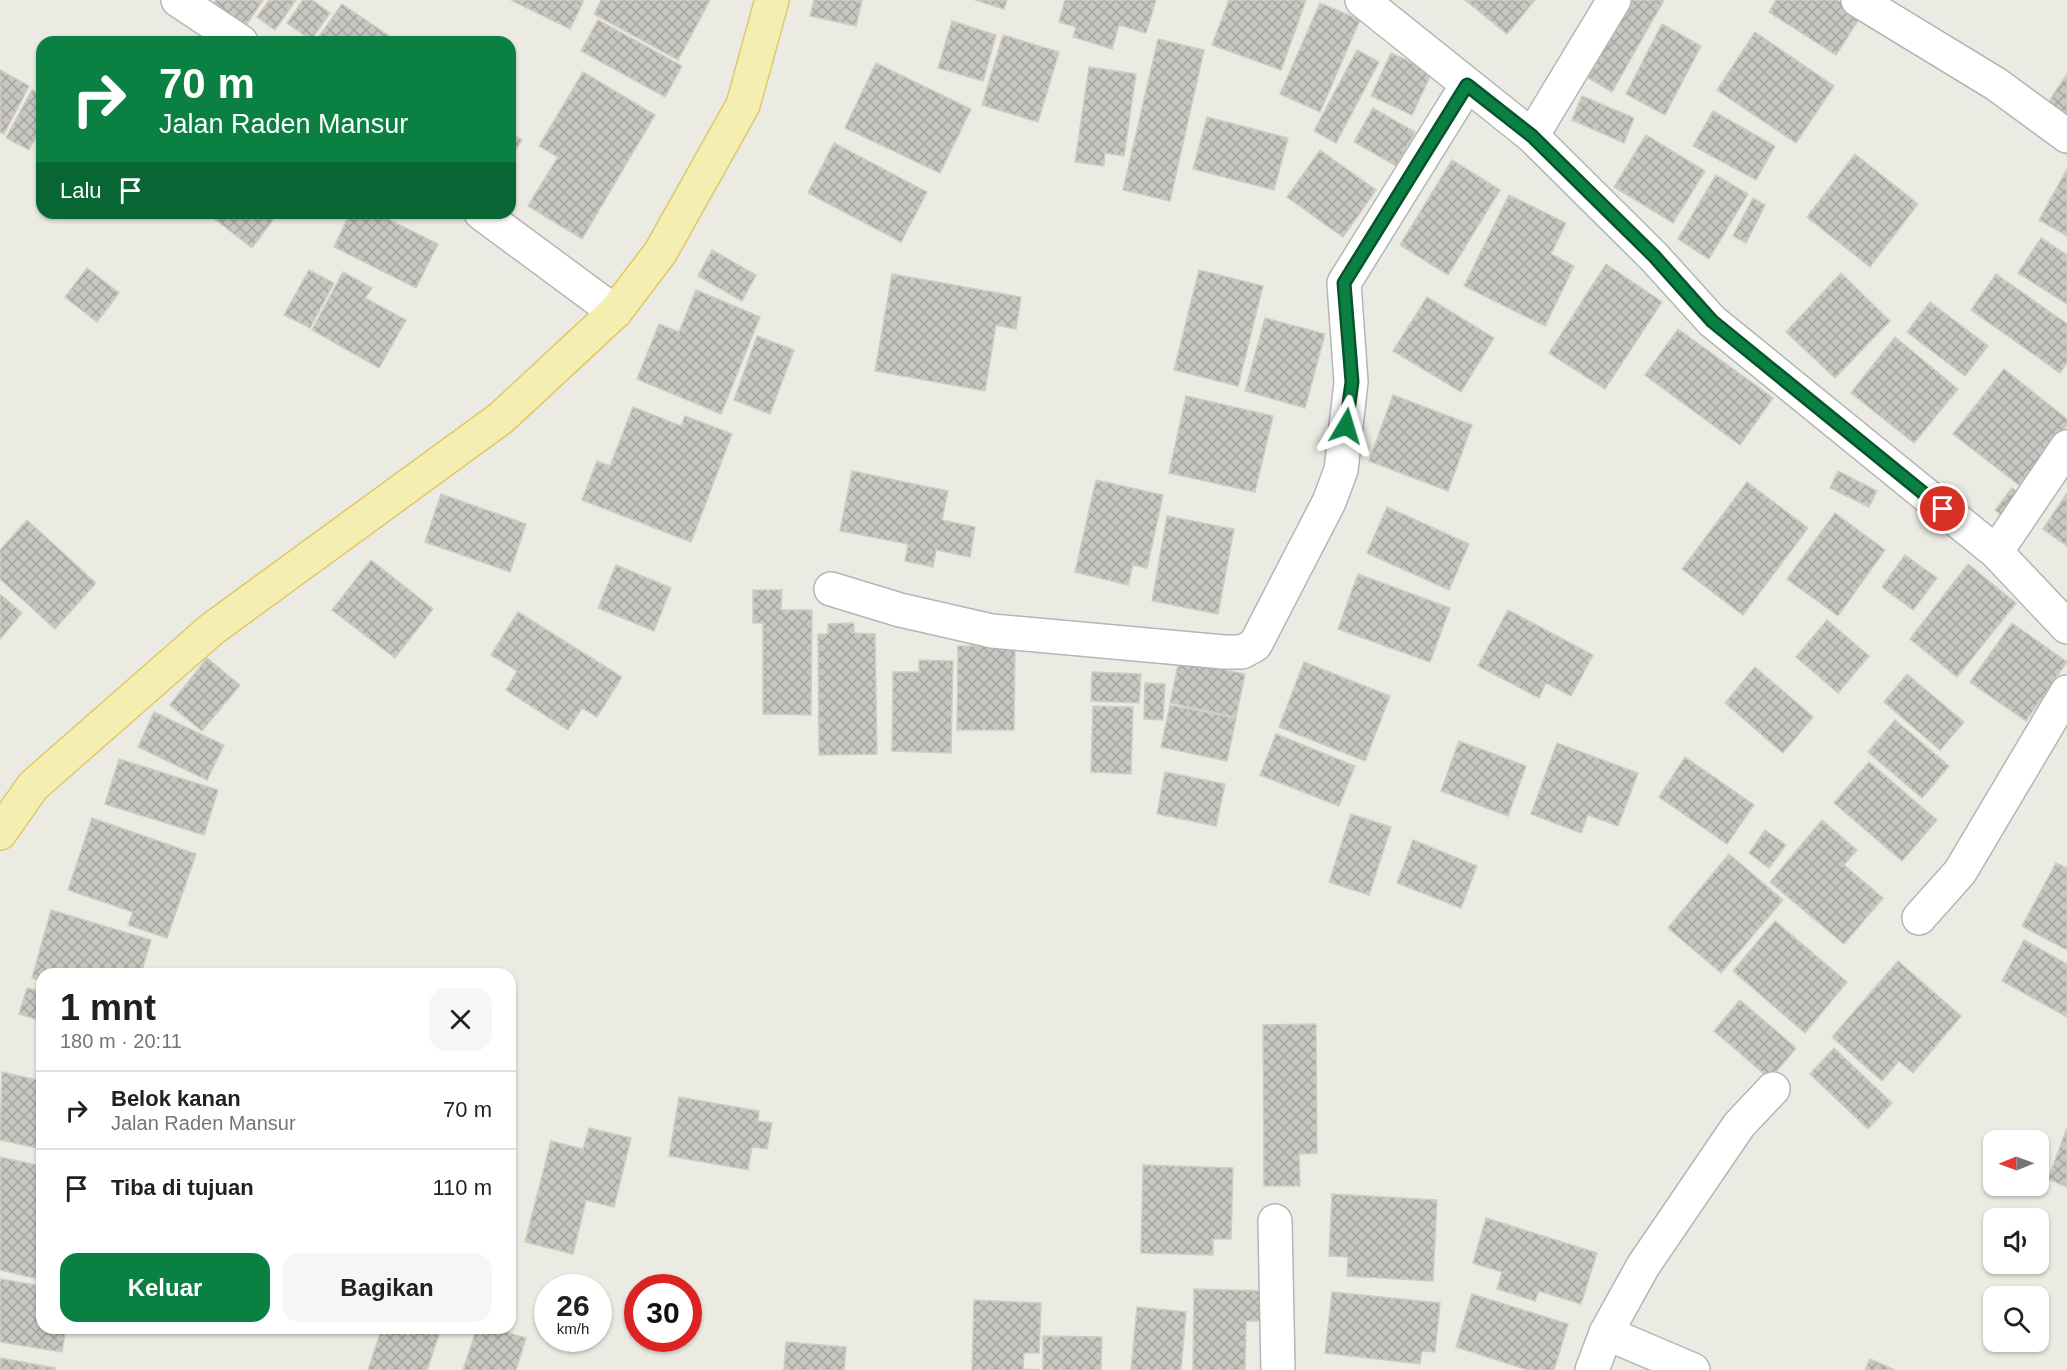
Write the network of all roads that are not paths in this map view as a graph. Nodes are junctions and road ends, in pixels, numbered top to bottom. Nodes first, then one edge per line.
1 (178, 0) edge
2 (772, 0) edge
3 (1362, 0) edge
4 (1614, 0) edge
5 (1858, 0) edge
6 (232, 36) edge
7 (1467, 85) junction
8 (2067, 135) edge
9 (1532, 136) junction
10 (489, 219) edge
11 (615, 312) junction
12 (2067, 447) edge
13 (1996, 552) junction
14 (831, 589) dead end
15 (2067, 627) edge
16 (2067, 692) edge
17 (0, 833) edge
18 (1919, 918) dead end
19 (1773, 1089) dead end
20 (1275, 1221) dead end
21 (1606, 1333) junction
22 (1278, 1370) edge
23 (1592, 1370) edge
24 (1693, 1370) edge

1 - 6 street
2 - 11 main road
3 - 7 street
4 - 9 street
5 - 8 street
7 - 9 street
7 - 14 street
9 - 13 street
10 - 11 street
11 - 17 main road
12 - 13 street
13 - 15 street
16 - 18 street
19 - 21 street
20 - 22 street
21 - 23 street
21 - 24 street

